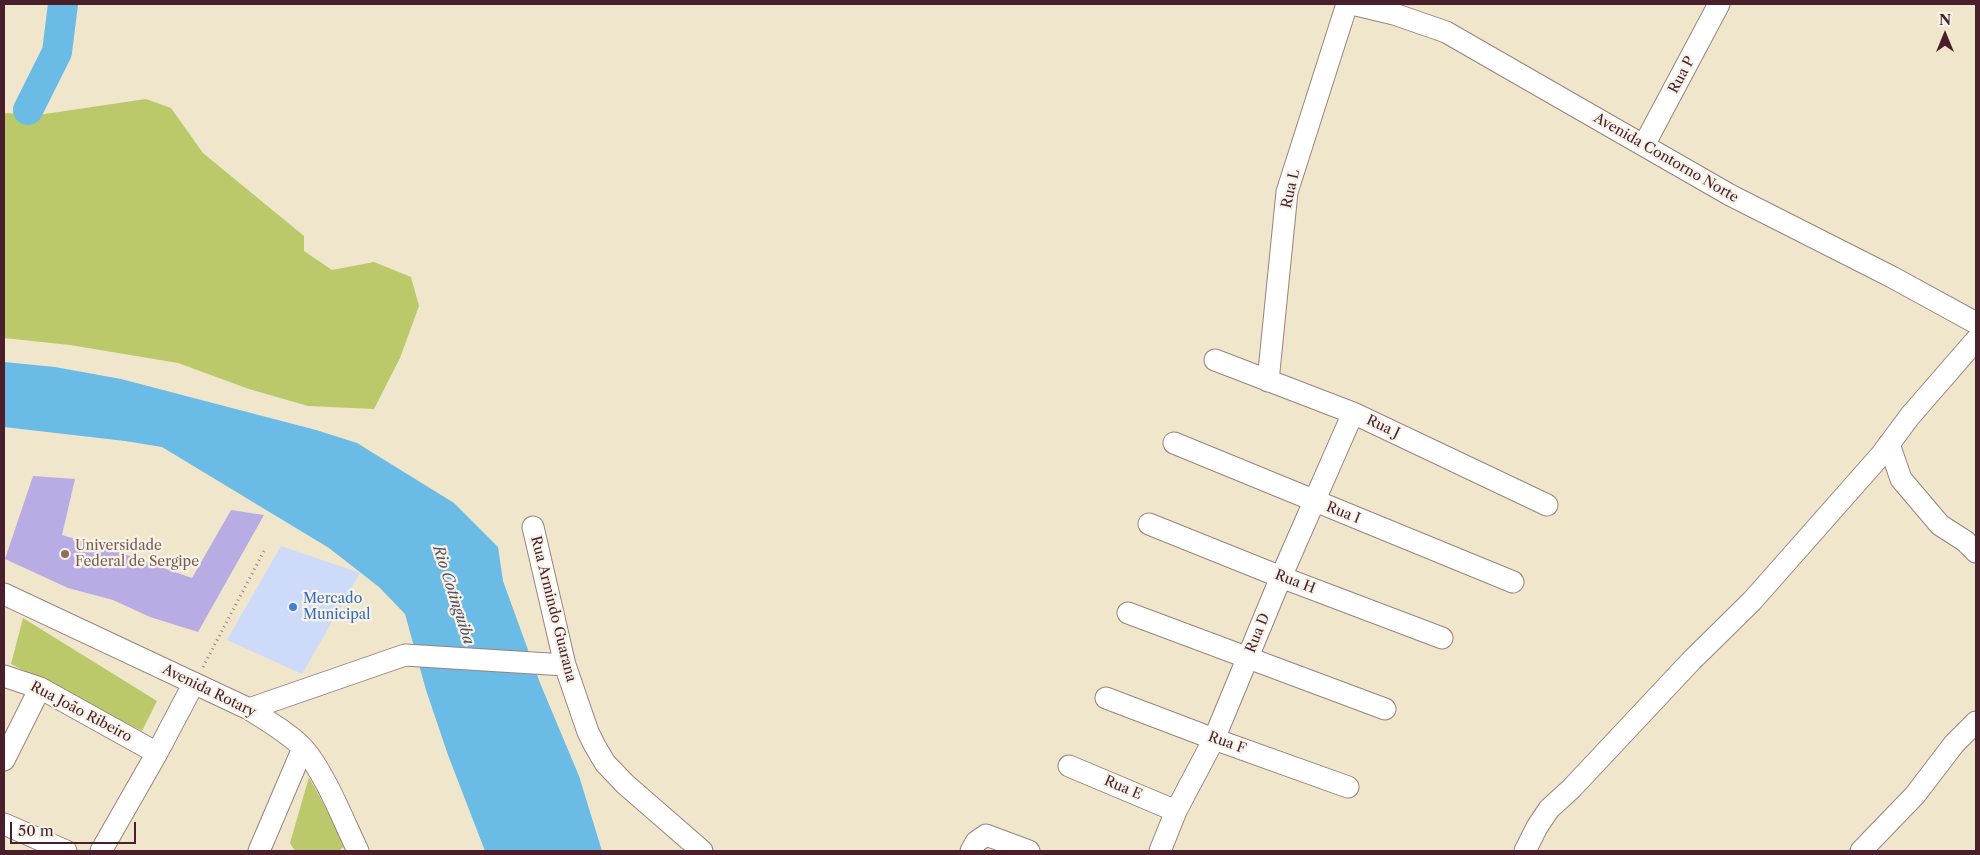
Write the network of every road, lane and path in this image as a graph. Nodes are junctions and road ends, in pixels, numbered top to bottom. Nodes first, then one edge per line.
1 (1347, 4) edge
2 (1352, 4) edge
3 (1719, 4) edge
4 (1644, 145) junction
5 (1976, 322) edge
6 (1976, 340) edge
7 (1215, 360) dead end
8 (1268, 381) junction
9 (1353, 413) junction
10 (1174, 443) dead end
11 (1889, 444) junction
12 (1313, 501) junction
13 (1547, 505) dead end
14 (1150, 524) dead end
15 (533, 527) dead end
16 (265, 549) dead end
17 (1976, 552) edge
18 (1281, 577) junction
19 (1513, 582) dead end
20 (4, 599) edge
21 (1128, 613) dead end
22 (1442, 638) dead end
23 (1247, 659) junction
24 (565, 665) junction
25 (4, 676) edge
26 (194, 683) junction
27 (40, 688) junction
28 (1106, 698) dead end
29 (250, 709) junction
30 (1385, 709) dead end
31 (1976, 722) edge
32 (1214, 739) junction
33 (303, 748) junction
34 (157, 753) junction
35 (4, 760) edge
36 (1069, 766) dead end
37 (1348, 787) dead end
38 (1176, 811) junction
39 (4, 824) edge
40 (66, 851) edge
41 (101, 851) edge
42 (259, 851) edge
43 (358, 851) edge
44 (702, 851) edge
45 (971, 851) edge
46 (1029, 851) edge
47 (1160, 851) edge
48 (1526, 851) edge
49 (1861, 851) edge

1 - 8 street, Rua L
2 - 4 street, Avenida Contorno Norte
3 - 4 street, Rua P
4 - 5 street, Avenida Contorno Norte
6 - 11 street
7 - 8 street, Rua J
8 - 9 street, Rua J
9 - 12 street, Rua D
9 - 13 street, Rua J
10 - 12 street, Rua I
11 - 17 street
11 - 48 street
12 - 18 street, Rua D
12 - 19 street, Rua I
14 - 18 street, Rua H
15 - 24 street, Rua Armindo Guarana
16 - 26 path
18 - 22 street, Rua H
18 - 23 street, Rua D
20 - 26 street, Avenida Rotary
21 - 23 street
23 - 30 street
23 - 32 street, Rua D
24 - 29 street
24 - 44 street, Rua Armindo Guarana
25 - 27 street, Rua João Ribeiro
26 - 29 street, Avenida Rotary
26 - 34 street
27 - 34 street, Rua João Ribeiro
27 - 35 street
28 - 32 street, Rua F
29 - 33 street, Avenida Rotary
31 - 49 street
32 - 37 street, Rua F
32 - 38 street, Rua D
33 - 42 street
33 - 43 street, Avenida Rotary
34 - 41 street
36 - 38 street, Rua E
38 - 47 street, Rua D
39 - 40 street
45 - 46 street

